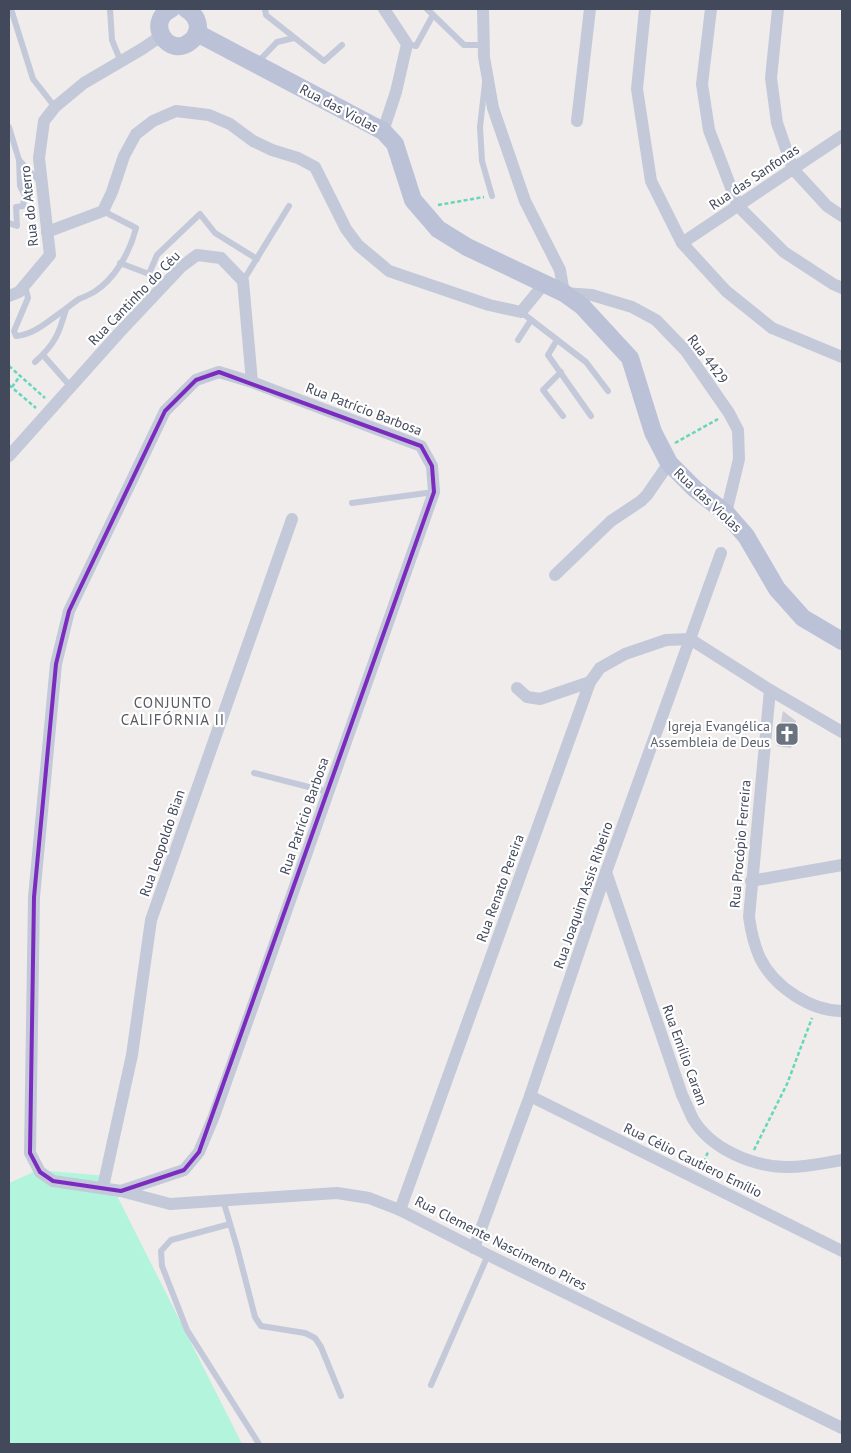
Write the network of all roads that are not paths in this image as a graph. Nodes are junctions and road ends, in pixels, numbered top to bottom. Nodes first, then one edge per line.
1 (11, 9) edge
2 (110, 9) edge
3 (169, 9) edge
4 (187, 9) edge
5 (265, 9) edge
6 (384, 9) edge
7 (427, 9) edge
8 (483, 9) edge
9 (590, 9) edge
10 (645, 9) edge
11 (711, 9) edge
12 (778, 9) edge
13 (433, 15) junction
14 (161, 36) junction
15 (195, 36) junction
16 (294, 38) junction
17 (407, 44) junction
18 (342, 45) dead end
19 (484, 45) junction
20 (121, 62) junction
21 (256, 64) junction
22 (486, 69) junction
23 (55, 108) junction
24 (577, 120) dead end
25 (9, 127) edge
26 (383, 131) junction
27 (842, 136) edge
28 (19, 160) junction
29 (793, 169) junction
30 (42, 184) junction
31 (492, 196) road end
32 (289, 206) dead end
33 (738, 206) junction
34 (103, 211) junction
35 (842, 216) edge
36 (9, 223) edge
37 (47, 232) junction
38 (682, 243) junction
39 (257, 259) junction
40 (120, 263) junction
41 (243, 281) junction
42 (544, 284) junction
43 (25, 285) junction
44 (842, 288) edge
45 (564, 293) junction
46 (9, 296) edge
47 (66, 309) junction
48 (526, 316) junction
49 (16, 336) junction
50 (9, 339) edge
51 (518, 340) dead end
52 (557, 340) junction
53 (43, 355) junction
54 (842, 357) edge
55 (35, 362) dead end
56 (561, 372) junction
57 (252, 382) junction
58 (71, 387) junction
59 (608, 391) dead end
60 (563, 416) dead end
61 (591, 416) dead end
62 (9, 456) edge
63 (666, 456) junction
64 (434, 492) junction
65 (352, 503) dead end
66 (726, 513) junction
67 (292, 519) dead end
68 (721, 553) dead end
69 (555, 575) dead end
70 (690, 639) junction
71 (842, 641) edge
72 (590, 682) junction
73 (517, 688) dead end
74 (770, 690) junction
75 (842, 732) edge
76 (254, 773) dead end
77 (328, 792) junction
78 (842, 865) edge
79 (606, 872) junction
80 (751, 881) junction
81 (842, 1010) edge
82 (530, 1096) junction
83 (842, 1160) edge
84 (103, 1187) junction
85 (121, 1191) junction
86 (223, 1200) junction
87 (400, 1210) junction
88 (230, 1224) junction
89 (474, 1248) junction
90 (842, 1251) edge
91 (488, 1255) junction
92 (431, 1385) dead end
93 (341, 1396) dead end
94 (842, 1428) edge
95 (259, 1444) edge

1 - 23 lane
2 - 20 lane
3 - 14 street
4 - 15 street
5 - 16 lane
6 - 17 street
7 - 13 lane
8 - 19 street
9 - 24 street
10 - 38 street
11 - 33 street
12 - 29 street
13 - 17 lane
13 - 19 lane
14 - 15 street
14 - 20 street, Rua do Aterro
15 - 21 street, Rua das Violas
16 - 18 lane
16 - 21 lane
17 - 26 street
19 - 22 street
20 - 23 street, Rua do Aterro
21 - 26 street, Rua das Violas
22 - 31 lane
22 - 45 street
23 - 30 street, Rua do Aterro
25 - 28 lane
26 - 42 street, Rua das Violas
27 - 29 street, Rua das Sanfonas
28 - 30 lane
28 - 36 lane
29 - 33 street, Rua das Sanfonas
29 - 35 street
30 - 37 street, Rua do Aterro
32 - 39 lane
33 - 38 street, Rua das Sanfonas
33 - 44 street
34 - 37 street
34 - 40 lane
34 - 48 street
37 - 43 street, Rua do Aterro
38 - 54 street
39 - 40 lane
39 - 41 lane
40 - 47 lane
41 - 57 street
41 - 58 street, Rua Cantinho do Céu
42 - 45 street, Rua das Violas
42 - 48 street
43 - 46 street, Rua do Aterro
43 - 49 lane
45 - 63 street, Rua das Violas
45 - 66 street, Rua 4429
47 - 49 lane
47 - 53 lane
48 - 51 lane
48 - 52 lane
49 - 50 lane
52 - 56 lane
52 - 59 lane
53 - 55 lane
53 - 58 lane
56 - 60 lane
56 - 61 lane
57 - 64 street, Rua Patrício Barbosa
57 - 84 street, Rua Patrício Barbosa
58 - 62 street, Rua Cantinho do Céu
63 - 66 street, Rua das Violas
63 - 69 street
64 - 65 lane
64 - 77 street, Rua Patrício Barbosa
66 - 71 street, Rua das Violas
67 - 84 street, Rua Leopoldo Bian
68 - 70 street, Rua Joaquim Assis Ribeiro
70 - 72 street, Rua Renato Pereira
70 - 74 street
70 - 79 street, Rua Joaquim Assis Ribeiro
72 - 73 street
72 - 87 street, Rua Renato Pereira
74 - 75 street
74 - 80 street, Rua Procópio Ferreira
76 - 77 lane
77 - 85 street, Rua Patrício Barbosa
78 - 80 street
79 - 82 street, Rua Joaquim Assis Ribeiro
79 - 83 street, Rua Emílio Caram
80 - 81 street, Rua Procópio Ferreira
82 - 89 street, Rua Joaquim Assis Ribeiro
82 - 90 street, Rua Célio Cautiero Emílio
84 - 85 street, Rua Patrício Barbosa
85 - 86 street, Rua Clemente Nascimento Pires
86 - 87 street, Rua Clemente Nascimento Pires
86 - 88 lane
87 - 89 street, Rua Clemente Nascimento Pires
88 - 93 lane
88 - 95 lane
89 - 91 street, Rua Clemente Nascimento Pires
91 - 92 lane
91 - 94 street, Rua Clemente Nascimento Pires

